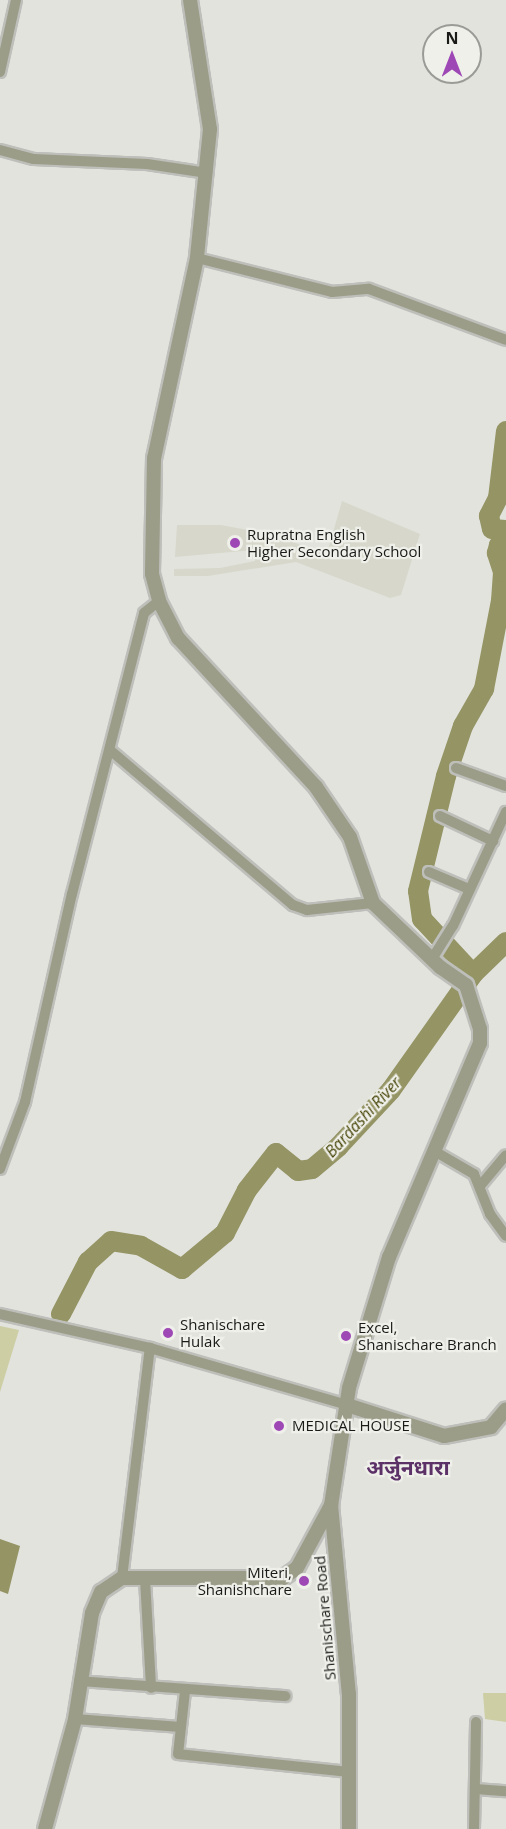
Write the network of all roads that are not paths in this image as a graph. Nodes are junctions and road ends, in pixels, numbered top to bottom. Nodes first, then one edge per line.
1 (16, 0) edge
2 (190, 0) edge
3 (0, 72) edge
4 (0, 150) edge
5 (207, 173) junction
6 (197, 258) junction
7 (506, 340) edge
8 (159, 601) junction
9 (110, 750) junction
10 (456, 768) dead end
11 (506, 786) edge
12 (506, 813) edge
13 (440, 816) dead end
14 (494, 841) junction
15 (429, 872) dead end
16 (469, 889) junction
17 (373, 903) junction
18 (432, 959) junction
19 (436, 1152) junction
20 (506, 1155) edge
21 (0, 1169) edge
22 (480, 1186) junction
23 (506, 1236) edge
24 (0, 1314) edge
25 (150, 1348) junction
26 (347, 1405) junction
27 (506, 1409) edge
28 (331, 1505) junction
29 (122, 1578) junction
30 (145, 1579) junction
31 (79, 1681) junction
32 (152, 1688) junction
33 (185, 1691) junction
34 (285, 1696) dead end
35 (75, 1719) junction
36 (476, 1722) dead end
37 (181, 1726) junction
38 (349, 1772) junction
39 (475, 1789) junction
40 (506, 1791) edge
41 (45, 1829) edge
42 (349, 1829) edge
43 (474, 1829) edge

1 - 3 street
2 - 5 street
4 - 5 street
5 - 6 street
6 - 7 street
6 - 8 street
8 - 9 street
8 - 17 street
9 - 17 street
9 - 21 street
10 - 11 street
12 - 14 street
13 - 14 street
14 - 16 street
15 - 16 street
16 - 18 street
17 - 18 street, Shanischare Road
18 - 19 street, Shanischare Road
19 - 22 street
19 - 26 street, Shanischare Road
20 - 22 street
22 - 23 street
24 - 25 street
25 - 26 street
25 - 29 street
26 - 27 street
26 - 28 street, Shanischare Road
28 - 30 street
28 - 38 street, Shanischare Road
29 - 30 street
29 - 31 street
30 - 32 street
31 - 32 street
31 - 35 street
32 - 33 street
33 - 34 street
33 - 37 street
35 - 37 street
35 - 41 street
36 - 39 street
37 - 38 street
38 - 42 street, Shanischare Road
39 - 40 street
39 - 43 street

